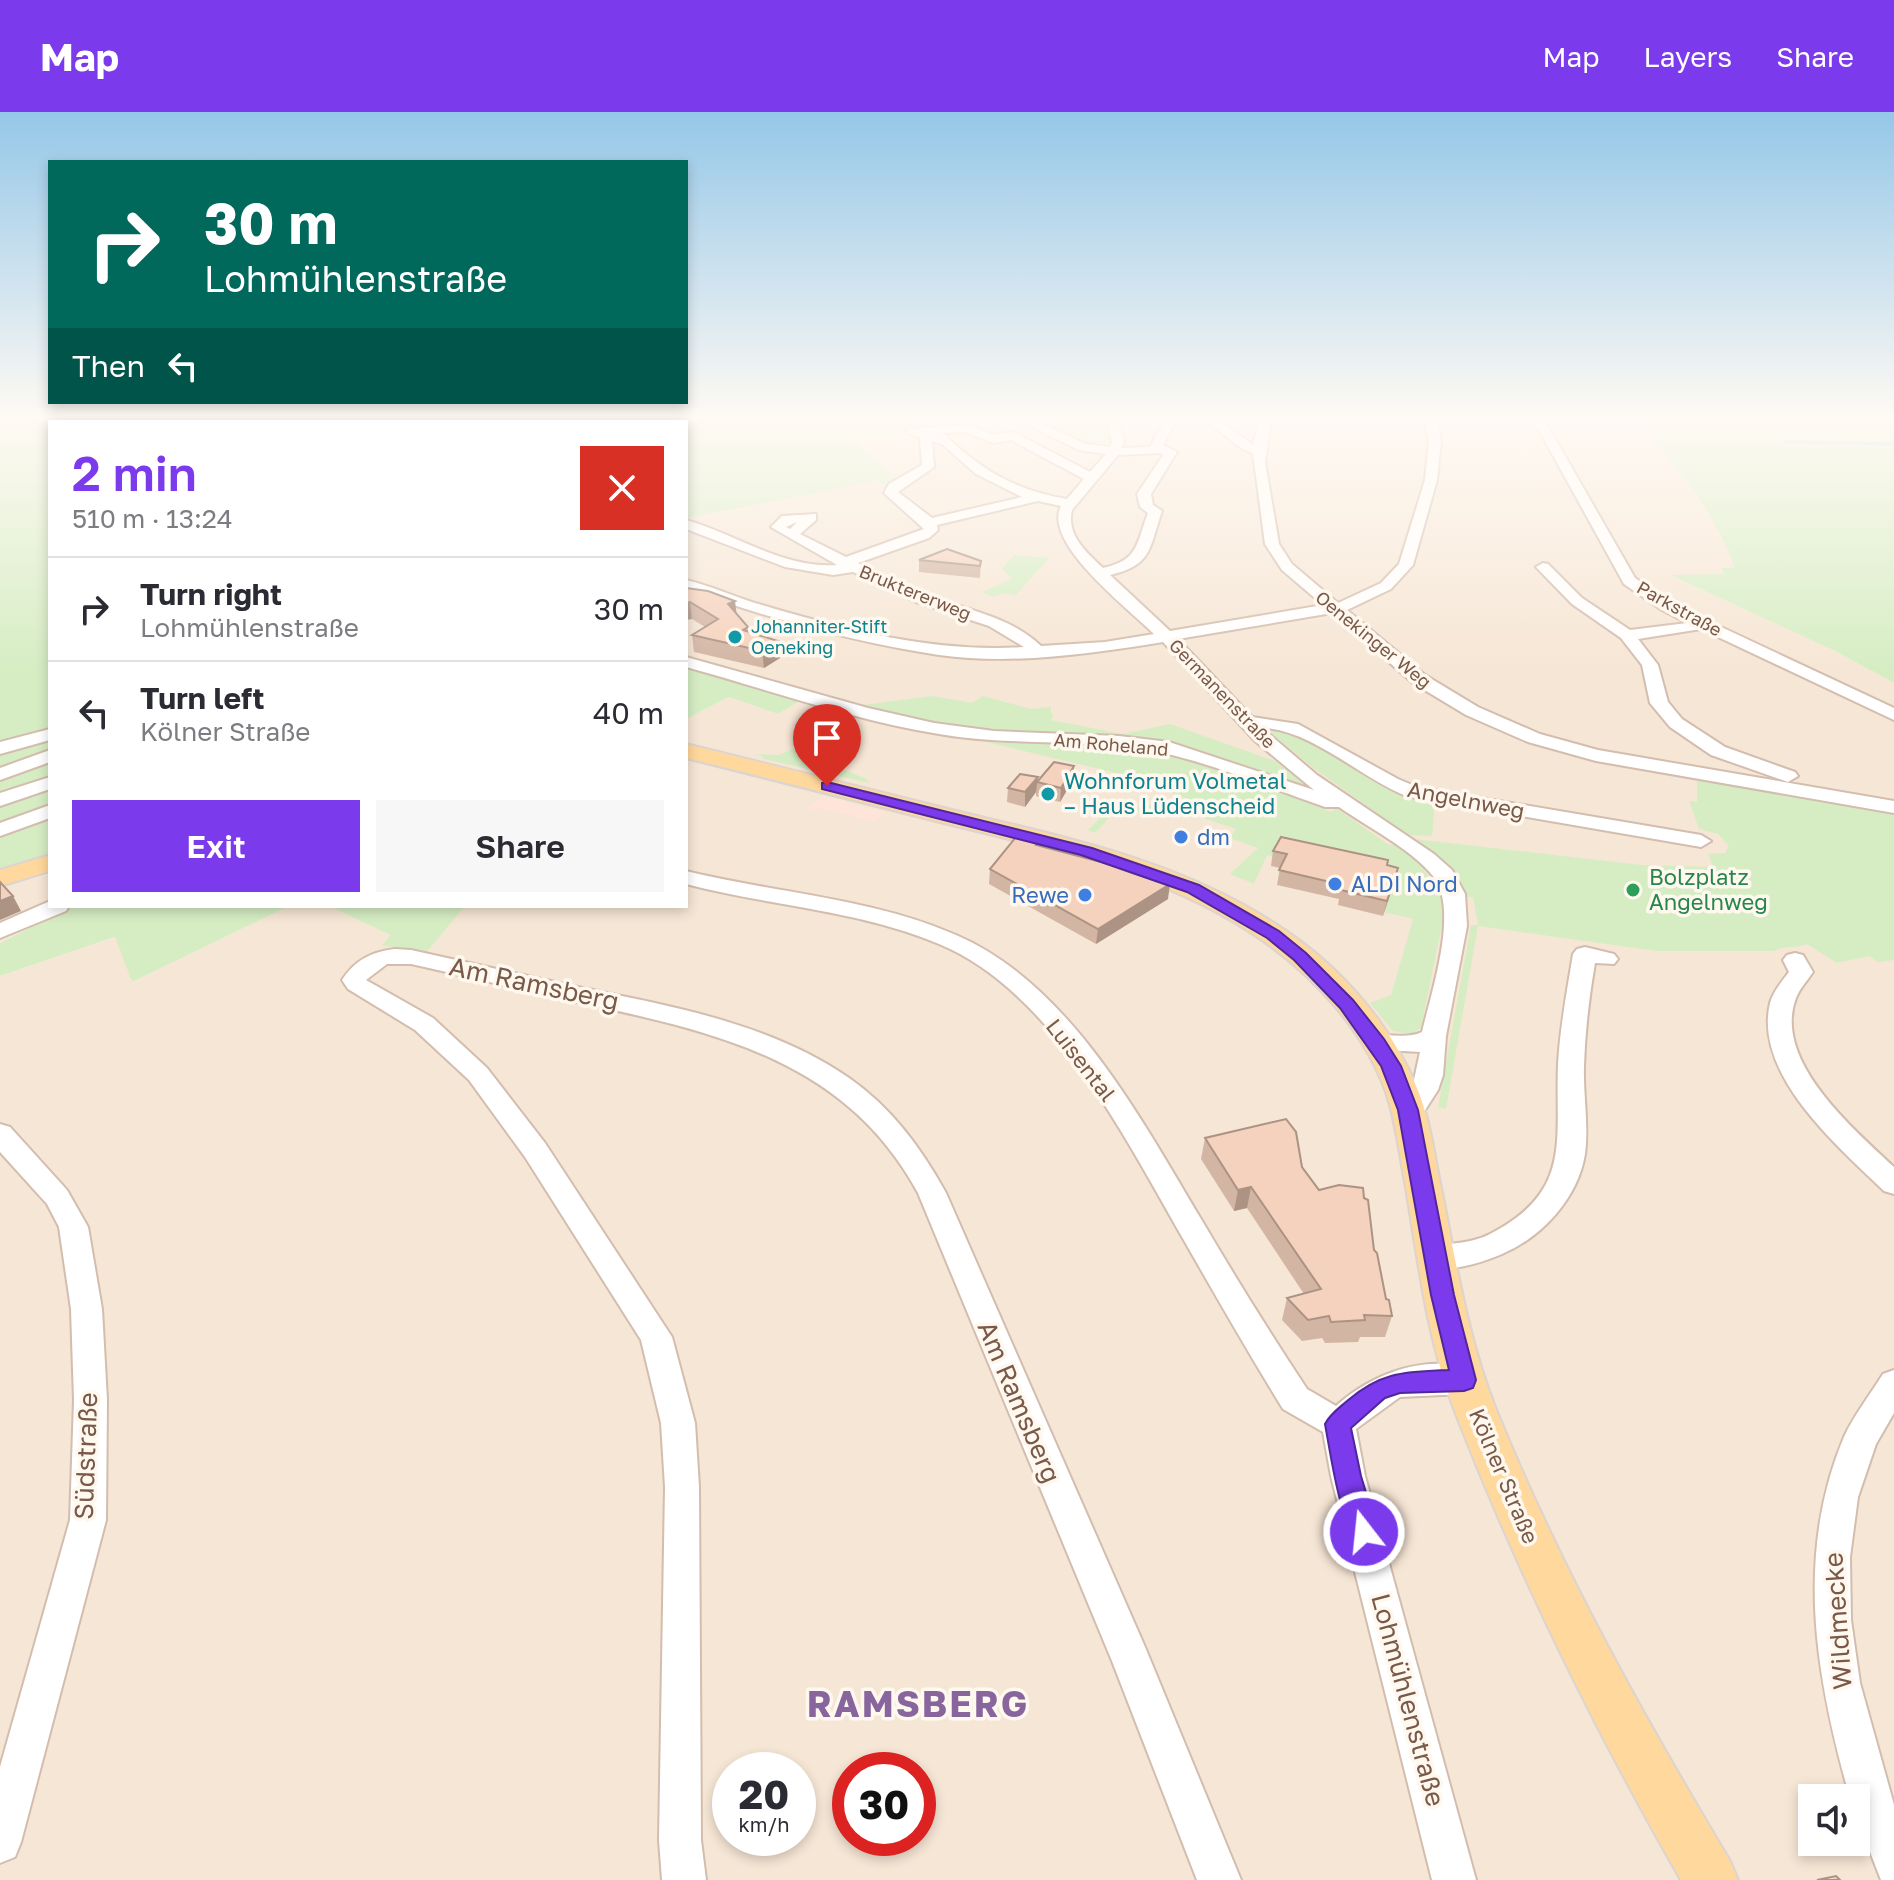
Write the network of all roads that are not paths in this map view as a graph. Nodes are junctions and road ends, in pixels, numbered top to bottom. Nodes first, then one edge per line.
1 (1068, 503) edge
2 (904, 504) edge
3 (1012, 504) edge
4 (1146, 504) edge
5 (1268, 504) edge
6 (1424, 504) edge
7 (1585, 504) edge
8 (929, 523) junction
9 (688, 525) edge
10 (791, 535) dead end
11 (848, 565) junction
12 (1543, 567) dead end
13 (1100, 573) junction
14 (688, 585) edge
15 (1334, 608) junction
16 (1703, 624) junction
17 (1627, 635) junction
18 (1166, 637) junction
19 (1038, 652) junction
20 (688, 663) edge
21 (1894, 715) edge
22 (1246, 722) junction
23 (48, 735) edge
24 (0, 748) edge
25 (688, 752) edge
26 (48, 757) edge
27 (0, 774) edge
28 (48, 784) edge
29 (1820, 794) junction
30 (0, 800) edge
31 (1894, 807) edge
32 (48, 812) edge
33 (1361, 813) junction
34 (0, 830) edge
35 (1701, 841) dead end
36 (48, 864) edge
37 (0, 878) edge
38 (688, 878) edge
39 (53, 908) edge
40 (0, 931) edge
41 (1606, 959) dead end
42 (1795, 960) dead end
43 (1432, 1048) junction
44 (1384, 1054) junction
45 (1409, 1114) junction
46 (0, 1134) edge
47 (1894, 1184) edge
48 (1435, 1257) junction
49 (1464, 1380) junction
50 (1894, 1384) edge
51 (1338, 1424) junction
52 (0, 1842) edge
53 (1894, 1864) edge
54 (684, 1880) edge
55 (1219, 1880) edge
56 (1454, 1880) edge
57 (1711, 1880) edge

1 - 13 street, Germanenstraße
2 - 8 street
3 - 8 street
4 - 13 street
5 - 15 street, Oenekinger Weg
6 - 15 street
7 - 16 street, Parkstraße
8 - 11 street
9 - 11 street
10 - 11 street, Bruktererweg
11 - 19 street, Bruktererweg
12 - 17 street
13 - 18 street, Germanenstraße
14 - 19 street
15 - 18 street
15 - 29 street, Oenekinger Weg
16 - 17 street
16 - 21 street, Parkstraße
17 - 29 street
18 - 19 street
18 - 22 street, Germanenstraße
20 - 33 street, Am Roheland
22 - 33 street, Germanenstraße
22 - 35 street, Angelnweg
23 - 24 street
25 - 44 main road, Kölner Straße
26 - 27 street
28 - 30 street
29 - 31 street, Oenekinger Weg
32 - 34 street
33 - 43 street, Germanenstraße
36 - 37 main road
38 - 51 street, Luisental
39 - 40 street
41 - 48 street
42 - 47 street
43 - 44 street
43 - 45 street, Germanenstraße
44 - 45 main road, Kölner Straße
45 - 48 main road, Kölner Straße
46 - 52 street, Südstraße
48 - 49 main road, Kölner Straße
49 - 51 street
49 - 57 main road, Kölner Straße
50 - 53 street, Wildmecke
51 - 56 street, Lohmühlenstraße
54 - 55 street, Am Ramsberg

